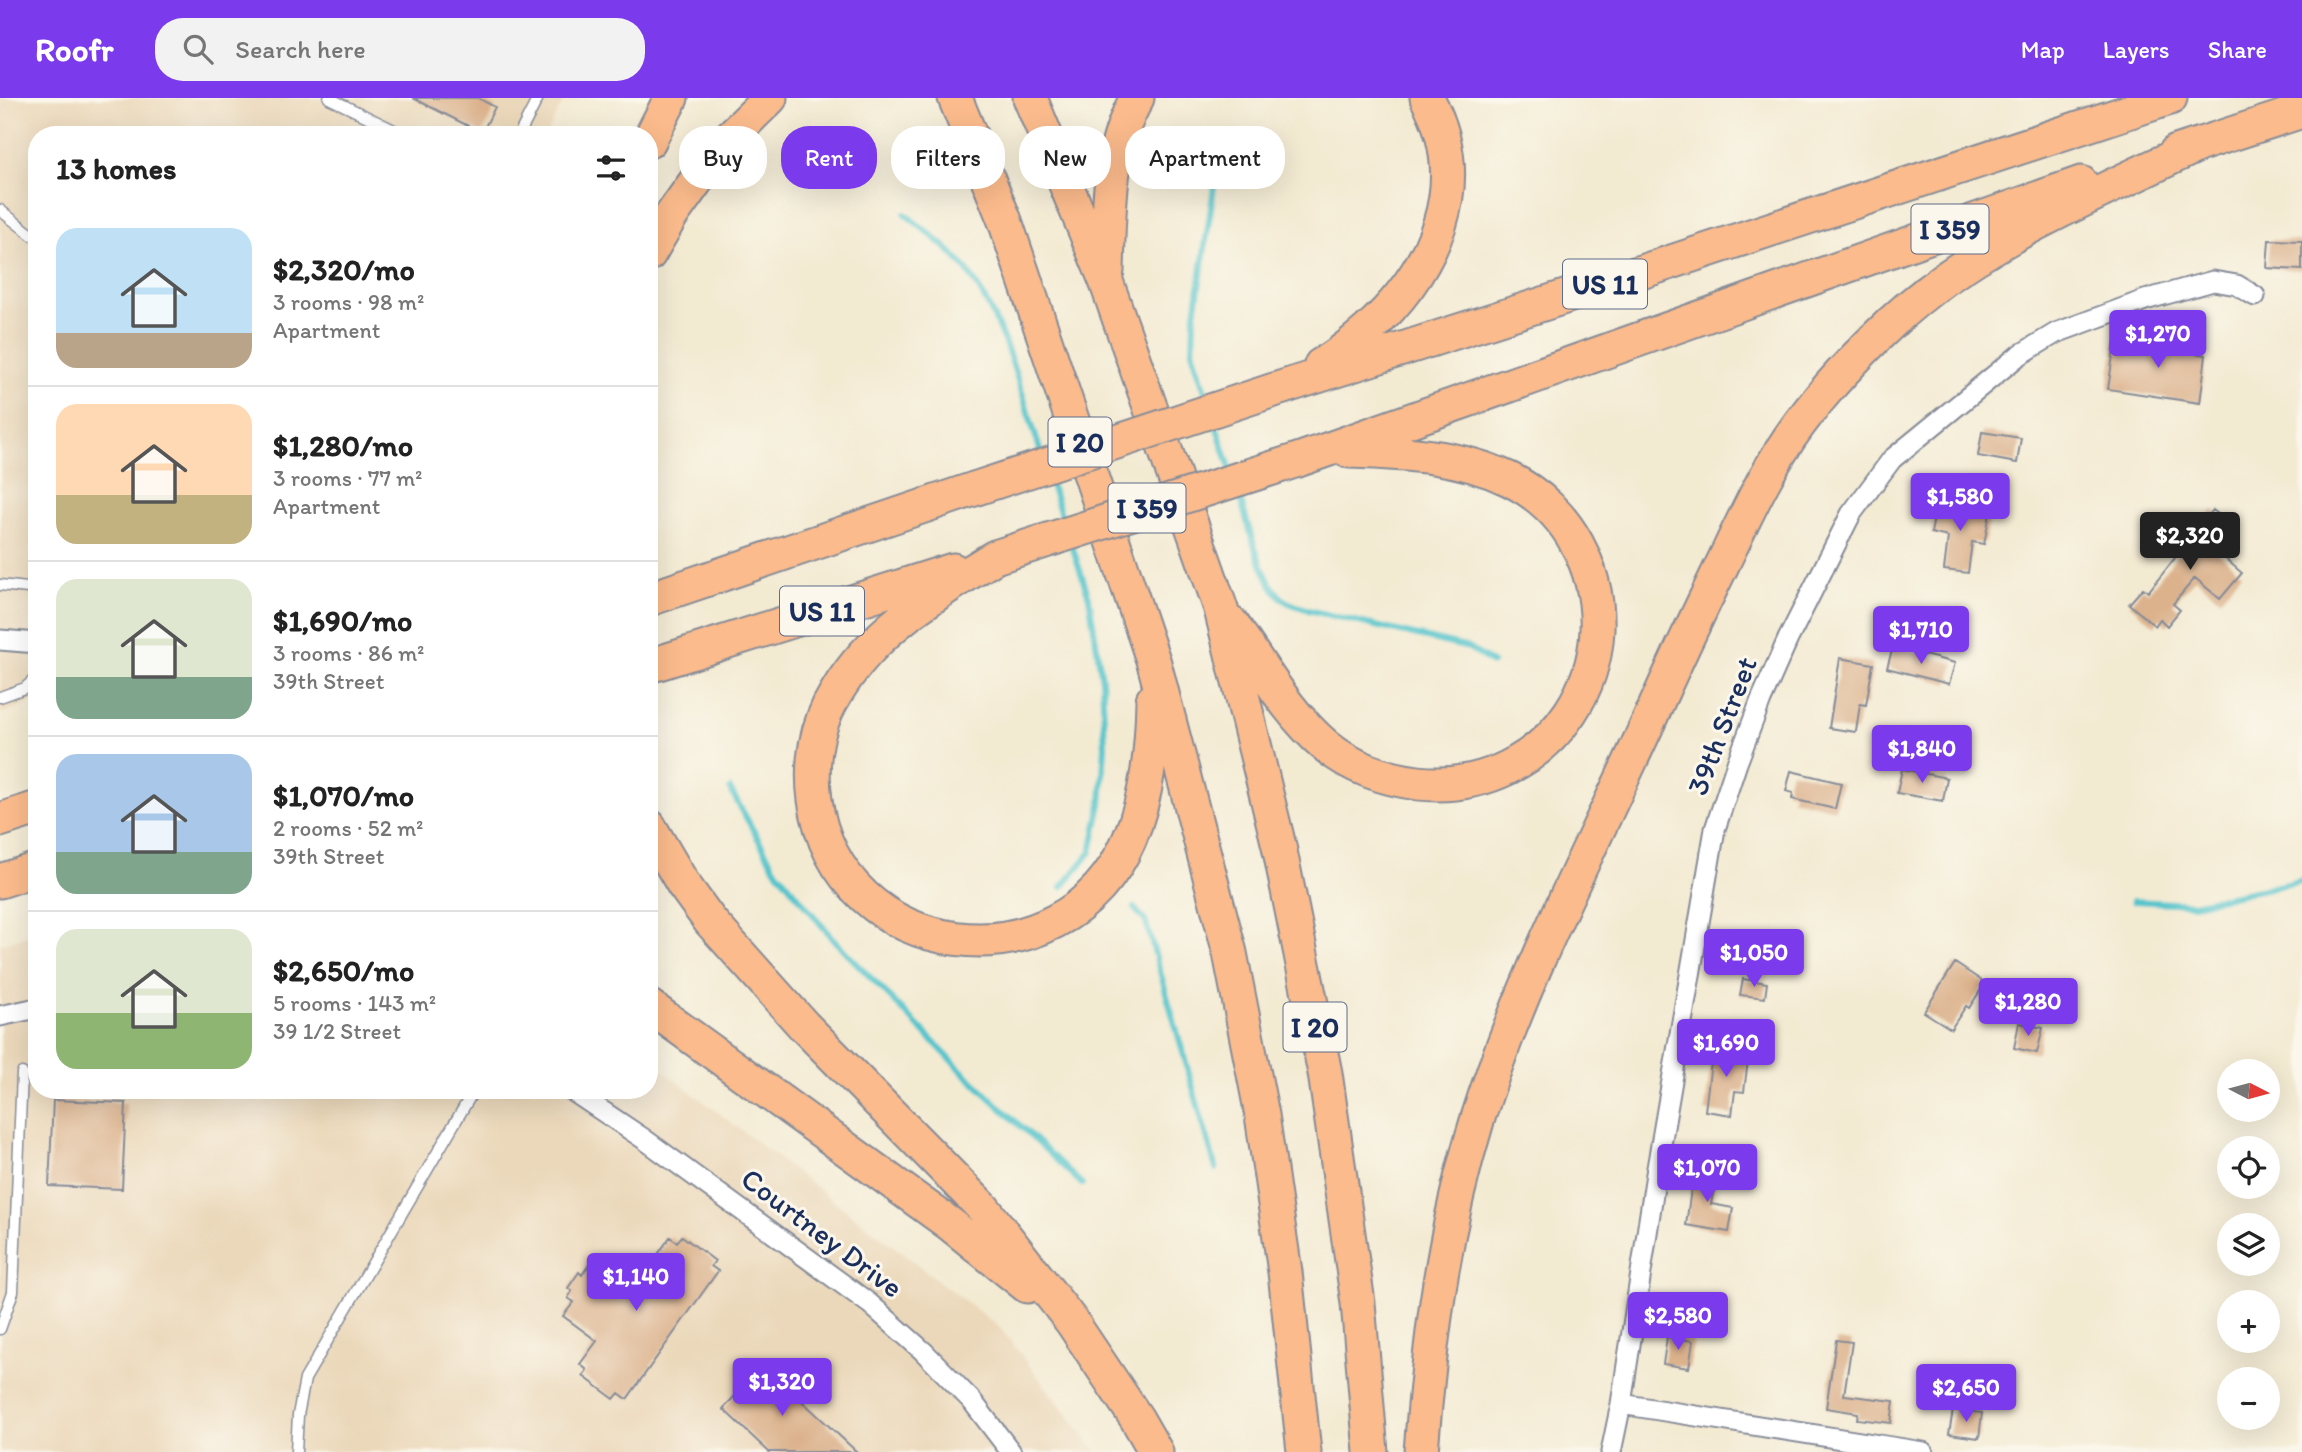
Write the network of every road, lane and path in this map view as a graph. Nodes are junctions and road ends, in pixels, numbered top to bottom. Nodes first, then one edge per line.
1 (329, 98) edge
2 (538, 98) edge
3 (671, 98) edge
4 (770, 98) edge
5 (955, 98) edge
6 (1030, 98) edge
7 (1137, 98) edge
8 (1427, 98) edge
9 (2170, 98) edge
10 (2302, 111) edge
11 (386, 126) edge
12 (524, 126) edge
13 (657, 126) edge
14 (2196, 146) junction
15 (0, 210) edge
16 (28, 232) edge
17 (658, 238) edge
18 (1106, 281) junction
19 (2255, 296) dead end
20 (1274, 390) junction
21 (1313, 455) junction
22 (995, 557) junction
23 (0, 586) edge
24 (28, 588) edge
25 (658, 596) edge
26 (1221, 609) junction
27 (0, 640) edge
28 (28, 642) edge
29 (658, 663) edge
30 (1154, 663) junction
31 (28, 685) edge
32 (0, 697) edge
33 (28, 810) edge
34 (0, 820) edge
35 (658, 840) edge
36 (28, 872) edge
37 (0, 881) edge
38 (28, 885) edge
39 (0, 888) edge
40 (28, 1010) edge
41 (658, 1013) edge
42 (0, 1016) edge
43 (22, 1073) dead end
44 (469, 1099) edge
45 (584, 1099) edge
46 (1072, 1322) junction
47 (0, 1329) edge
48 (1621, 1404) junction
49 (296, 1452) edge
50 (1011, 1452) edge
51 (1156, 1452) edge
52 (1304, 1452) edge
53 (1371, 1452) edge
54 (1421, 1452) edge
55 (1611, 1452) edge
56 (1923, 1452) edge

1 - 11 lane
2 - 12 lane
3 - 13 highway
4 - 17 highway
5 - 30 highway, I 20
6 - 18 highway, I 20
7 - 18 highway
8 - 20 highway
9 - 20 highway, US 11
10 - 14 highway, I 359
14 - 21 highway, I 359
14 - 54 highway
15 - 16 lane
18 - 26 highway, I 20
19 - 48 street, 39th Street
20 - 25 highway, US 11, bridge
21 - 22 highway, I 359, bridge
21 - 26 highway
22 - 29 highway, US 11
22 - 30 highway
23 - 24 lane
26 - 53 highway, I 20
27 - 28 street
30 - 52 highway, I 20
31 - 32 lane
33 - 34 highway
35 - 46 highway
36 - 37 highway
38 - 39 highway
40 - 42 street
41 - 46 highway
43 - 47 lane
44 - 49 lane
45 - 50 street, Courtney Drive
46 - 51 highway
48 - 55 street, 39th Street
48 - 56 street

